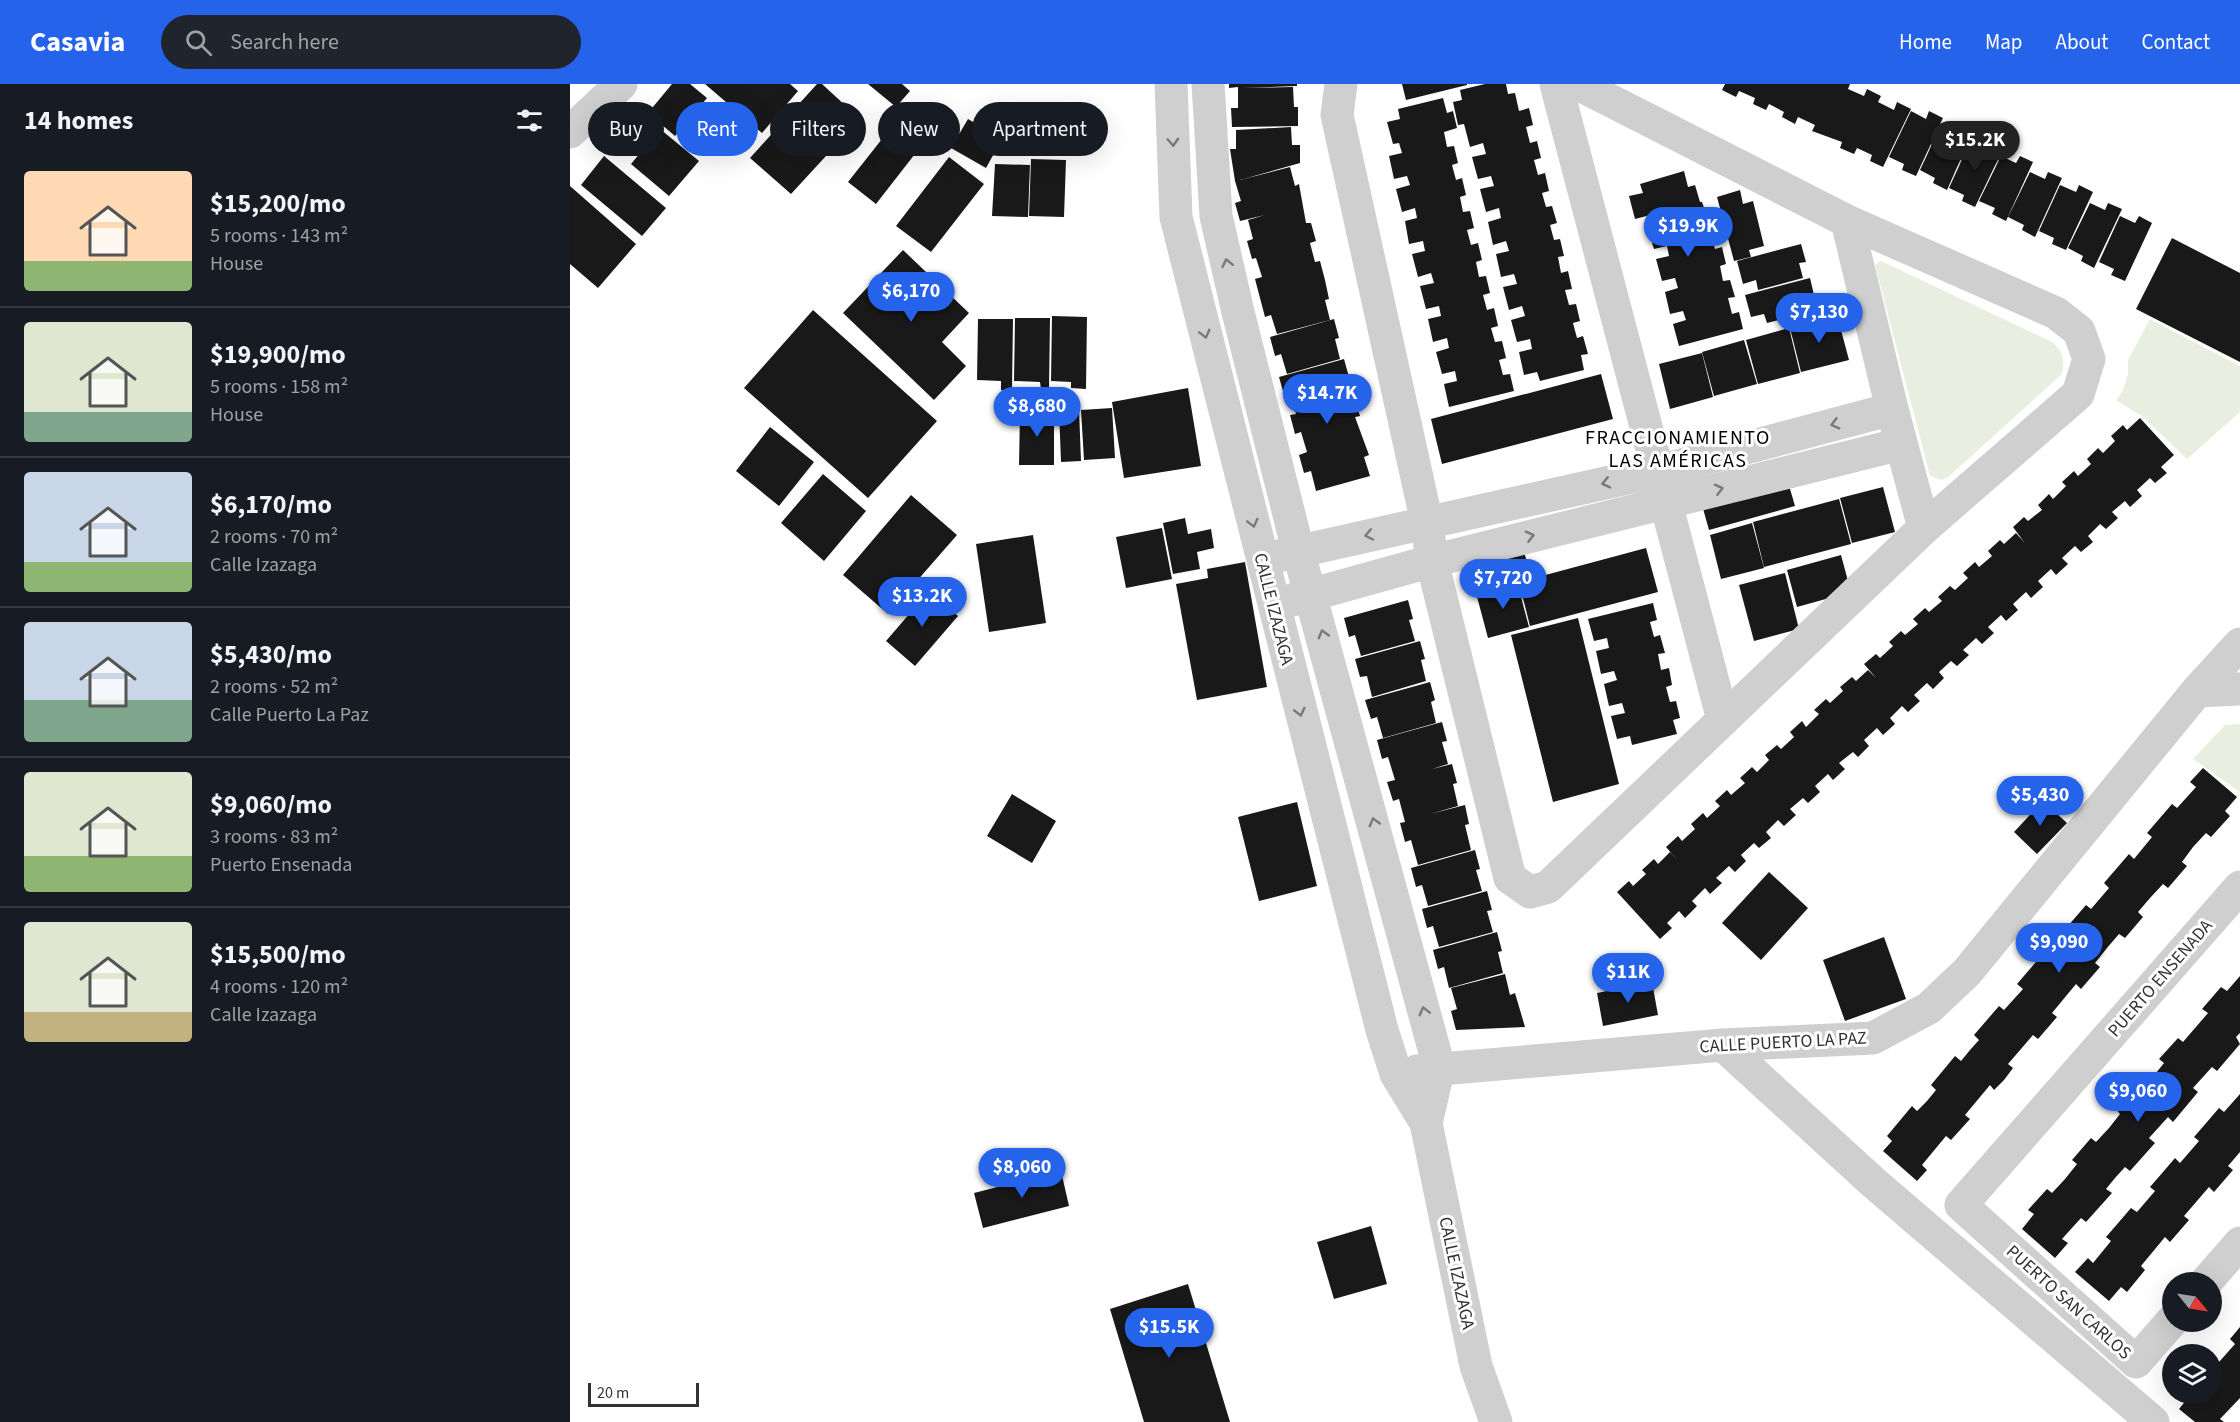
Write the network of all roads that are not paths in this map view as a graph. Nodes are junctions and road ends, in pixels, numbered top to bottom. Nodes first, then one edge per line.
1 (621, 84) edge
2 (1171, 84) edge
3 (1208, 84) edge
4 (1341, 84) edge
5 (1556, 84) edge
6 (1578, 84) edge
7 (570, 132) edge
8 (1847, 221) junction
9 (1892, 408) junction
10 (1901, 444) junction
11 (1659, 471) junction
12 (1666, 502) junction
13 (1427, 523) junction
14 (1924, 528) junction
15 (1298, 550) junction
16 (1262, 561) junction
17 (1432, 561) junction
18 (1313, 595) junction
19 (1273, 605) junction
20 (2240, 644) edge
21 (2240, 689) edge
22 (2197, 691) junction
23 (1723, 720) junction
24 (2240, 887) edge
25 (1723, 1045) junction
26 (1439, 1067) junction
27 (1396, 1074) junction
28 (1426, 1122) junction
29 (1961, 1205) joint
30 (2240, 1243) edge
31 (2215, 1272) edge
32 (2163, 1332) edge
33 (1497, 1422) edge
34 (2153, 1422) edge

1 - 7 street
2 -> 16 street, CALLE IZAZAGA
15 -> 3 street, CALLE IZAZAGA
4 - 13 street
5 - 11 street
6 - 8 street
8 - 9 street
8 - 14 street
9 - 10 street
9 -> 11 street
12 -> 10 street
10 - 14 street
11 - 12 street
11 -> 13 street
17 -> 12 street
12 - 23 street
13 -> 15 street
13 - 17 street
14 - 23 street
15 - 16 street
15 - 18 street, CALLE IZAZAGA
16 - 19 street, CALLE IZAZAGA
17 - 18 street
17 - 23 street
18 - 19 street
26 -> 18 street, CALLE IZAZAGA
19 -> 27 street, CALLE IZAZAGA
20 - 22 street, CALLE PUERTO LA PAZ
21 - 22 street
22 - 25 street, CALLE PUERTO LA PAZ
24 - 29 street, PUERTO ENSENADA
25 - 26 street, CALLE PUERTO LA PAZ
25 - 34 street
26 - 27 street, CALLE PUERTO LA PAZ
26 - 28 street, CALLE IZAZAGA
27 - 28 street, CALLE IZAZAGA
28 - 33 street, CALLE IZAZAGA
29 - 32 street, PUERTO SAN CARLOS
30 - 31 street

